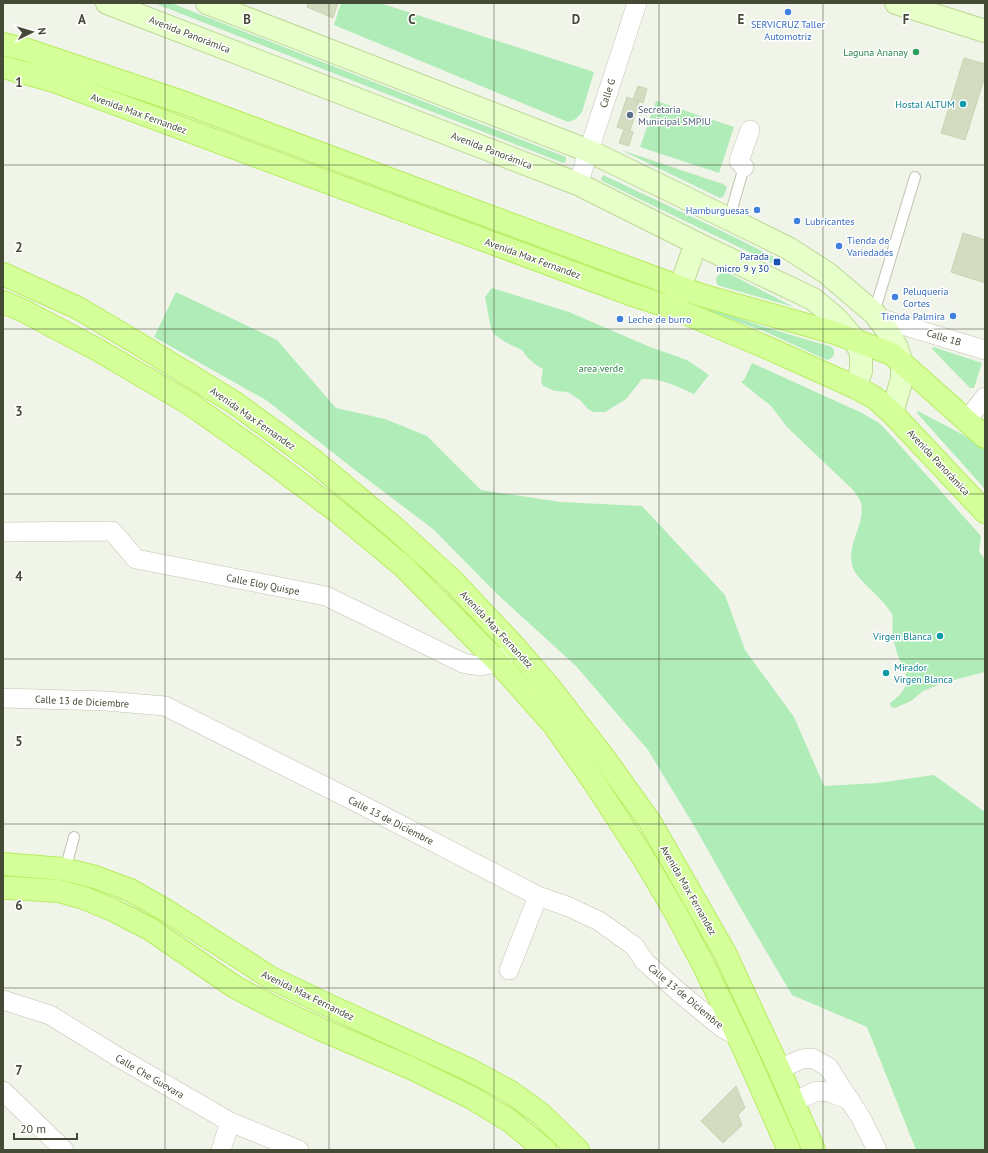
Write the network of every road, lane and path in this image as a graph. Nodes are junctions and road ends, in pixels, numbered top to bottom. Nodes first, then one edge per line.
1 (107, 3) edge
2 (208, 3) edge
3 (636, 3) edge
4 (896, 3) edge
5 (132, 7) edge
6 (985, 31) edge
7 (3, 44) edge
8 (24, 49) junction
9 (11, 69) edge
10 (750, 130) dead end
11 (589, 151) junction
12 (744, 167) joint
13 (915, 177) dead end
14 (578, 184) junction
15 (729, 219) junction
16 (696, 243) junction
17 (3, 274) edge
18 (680, 287) junction
19 (3, 302) edge
20 (673, 308) junction
21 (877, 316) junction
22 (110, 327) junction
23 (856, 340) junction
24 (98, 350) junction
25 (985, 350) edge
26 (902, 364) junction
27 (855, 387) junction
28 (985, 397) edge
29 (892, 413) junction
30 (967, 420) junction
31 (985, 437) edge
32 (985, 512) edge
33 (3, 532) edge
34 (515, 647) junction
35 (498, 662) junction
36 (3, 698) edge
37 (74, 837) dead end
38 (3, 864) edge
39 (63, 869) junction
40 (3, 888) edge
41 (59, 891) junction
42 (538, 896) junction
43 (509, 970) dead end
44 (3, 1000) edge
45 (330, 1006) junction
46 (320, 1029) junction
47 (739, 1037) junction
48 (779, 1069) junction
49 (758, 1078) junction
50 (3, 1090) edge
51 (850, 1100) junction
52 (793, 1102) junction
53 (772, 1111) junction
54 (230, 1122) junction
55 (64, 1150) edge
56 (221, 1150) edge
57 (299, 1150) edge
58 (545, 1150) edge
59 (578, 1150) edge
60 (789, 1150) edge
61 (814, 1150) edge
62 (877, 1150) edge

1 - 5 main road, Avenida Panorámica
2 - 11 main road, Avenida Panorámica
3 - 11 street, Calle G
4 - 6 main road
5 - 14 main road, Avenida Panorámica
7 - 8 main road
8 - 9 main road
8 - 18 main road
9 - 20 main road, Avenida Max Fernandez
10 - 12 street
11 - 14 street, Calle G
11 - 15 main road, Avenida Panorámica
12 - 15 lane
13 - 21 lane
14 - 16 main road, Avenida Panorámica
15 - 21 main road, Avenida Panorámica
16 - 18 main road
16 - 23 main road, Avenida Panorámica
17 - 22 main road, Avenida Max Fernandez
18 - 20 main road
18 - 23 main road
19 - 24 main road
20 - 27 main road, Avenida Max Fernandez
21 - 25 street, Calle 1B
21 - 26 main road, Avenida Panorámica
22 - 24 main road
22 - 34 main road, Avenida Max Fernandez
23 - 26 main road, Avenida Panorámica
23 - 27 main road, Avenida Panorámica
24 - 35 main road
26 - 29 main road, Avenida Panorámica
26 - 30 main road, Avenida Panorámica
27 - 29 main road, Avenida Panorámica
28 - 30 street
29 - 32 main road, Avenida Panorámica
30 - 31 main road, Avenida Panorámica
33 - 35 street, Calle Eloy Quispe
34 - 35 street
34 - 48 main road, Avenida Max Fernandez
35 - 47 main road
36 - 42 street, Calle 13 de Diciembre
37 - 39 lane
38 - 39 main road, Avenida Max Fernandez
39 - 41 main road
39 - 45 main road, Avenida Max Fernandez
40 - 41 main road
41 - 46 main road
42 - 43 street
42 - 47 street, Calle 13 de Diciembre
44 - 54 street, Calle Che Guevara
45 - 46 main road
45 - 59 main road, Avenida Max Fernandez
46 - 58 main road
47 - 49 main road
48 - 49 main road
48 - 51 street
48 - 52 main road, Avenida Max Fernandez
49 - 53 main road
50 - 55 street
51 - 52 street
51 - 62 street
52 - 53 main road
52 - 61 main road, Avenida Max Fernandez
53 - 60 main road
54 - 56 street
54 - 57 street, Calle Che Guevara

